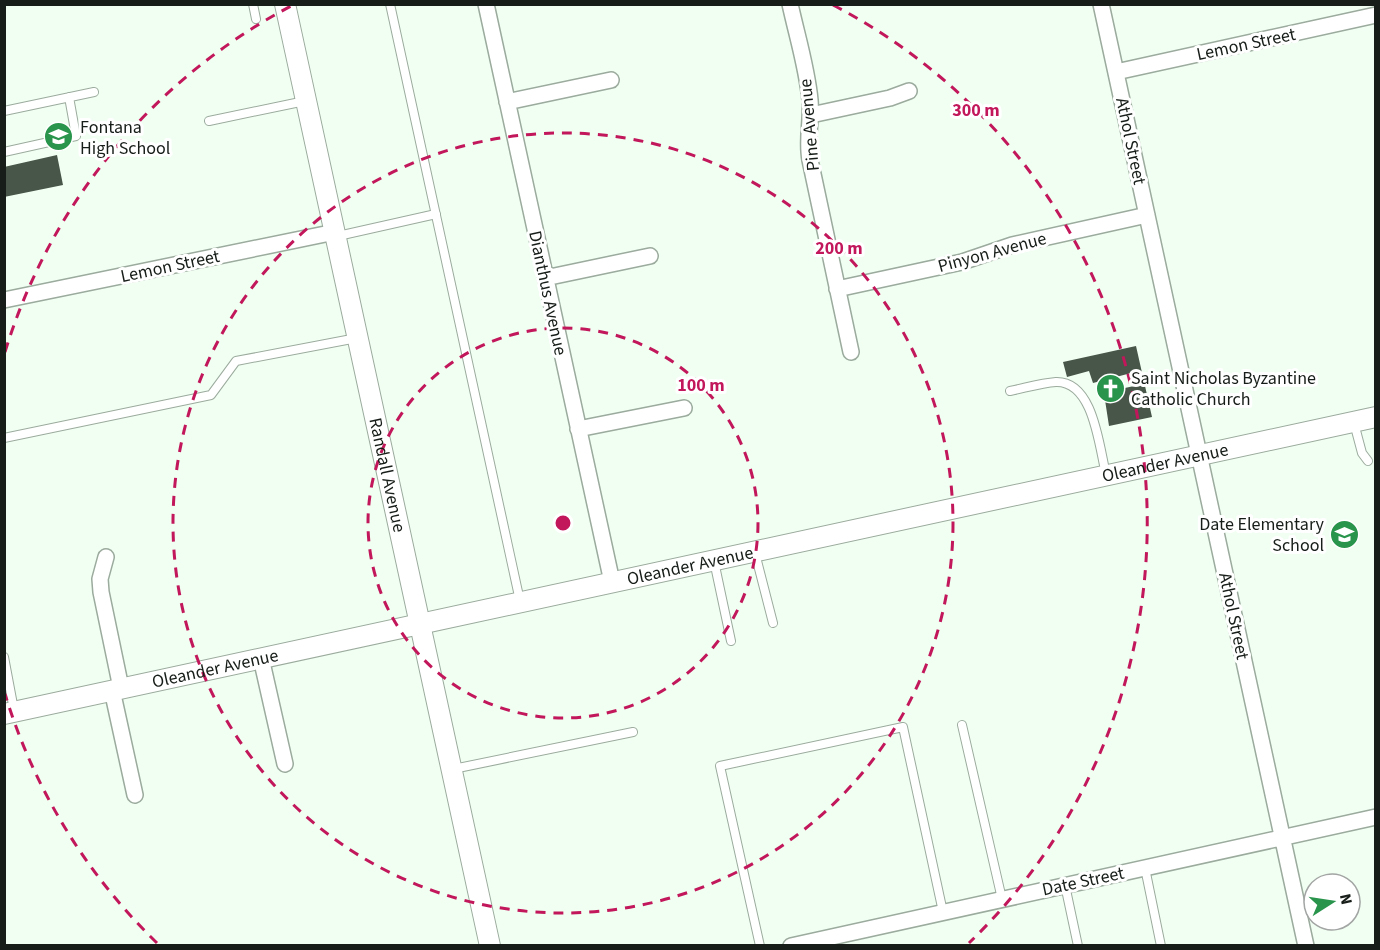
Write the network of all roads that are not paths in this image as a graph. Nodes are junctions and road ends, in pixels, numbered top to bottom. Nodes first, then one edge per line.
1 (253, 4) edge
2 (285, 4) edge
3 (390, 4) edge
4 (486, 4) edge
5 (790, 4) edge
6 (1101, 4) edge
7 (1376, 15) edge
8 (256, 19) dead end
9 (1116, 72) junction
10 (611, 80) dead end
11 (909, 91) dead end
12 (94, 92) dead end
13 (69, 98) junction
14 (306, 100) junction
15 (507, 102) junction
16 (4, 111) edge
17 (811, 115) junction
18 (209, 121) dead end
19 (4, 152) edge
20 (436, 214) junction
21 (1147, 215) junction
22 (336, 235) junction
23 (650, 256) dead end
24 (545, 278) junction
25 (837, 289) junction
26 (4, 300) edge
27 (358, 338) junction
28 (851, 352) dead end
29 (1010, 391) dead end
30 (684, 408) dead end
31 (1376, 417) edge
32 (1353, 422) junction
33 (578, 429) junction
34 (4, 438) edge
35 (1199, 455) junction
36 (1368, 461) dead end
37 (1106, 476) junction
38 (755, 551) junction
39 (106, 557) dead end
40 (714, 560) junction
41 (612, 582) junction
42 (520, 602) junction
43 (772, 622) dead end
44 (421, 623) junction
45 (731, 641) dead end
46 (4, 657) edge
47 (261, 658) junction
48 (117, 689) junction
49 (9, 713) edge
50 (962, 725) dead end
51 (633, 732) dead end
52 (285, 765) dead end
53 (452, 770) junction
54 (135, 795) dead end
55 (1376, 818) edge
56 (1282, 837) junction
57 (1145, 868) junction
58 (1065, 885) junction
59 (1002, 899) junction
60 (943, 912) junction
61 (829, 942) edge
62 (811, 943) edge
63 (490, 945) edge
64 (760, 945) edge
65 (791, 945) edge
66 (1078, 945) edge
67 (1161, 945) edge
68 (1306, 945) edge

1 - 8 lane
2 - 14 street, Randall Avenue
3 - 20 lane
4 - 15 street, Dianthus Avenue
5 - 17 street, Pine Avenue
6 - 9 street, Athol Street
7 - 9 street, Lemon Street
9 - 21 street, Athol Street
10 - 15 street
11 - 17 street
12 - 13 lane
13 - 16 lane
13 - 19 lane
14 - 18 lane
14 - 22 street, Randall Avenue
15 - 24 street, Dianthus Avenue
17 - 25 street, Pine Avenue
20 - 22 lane
20 - 42 lane
21 - 25 street, Pinyon Avenue
21 - 35 street, Athol Street
22 - 26 street, Lemon Street
22 - 27 street, Randall Avenue
23 - 24 street
24 - 33 street, Dianthus Avenue
25 - 28 street, Pine Avenue
27 - 34 lane
27 - 44 street, Randall Avenue
29 - 37 lane
30 - 33 street
31 - 32 street, Oleander Avenue
32 - 35 street, Oleander Avenue
32 - 36 lane
33 - 41 street, Dianthus Avenue
35 - 37 street, Oleander Avenue
35 - 56 street, Athol Street
37 - 38 street, Oleander Avenue
38 - 40 street, Oleander Avenue
38 - 43 lane
39 - 48 street
40 - 41 street, Oleander Avenue
40 - 45 lane
41 - 42 street, Oleander Avenue
42 - 44 street, Oleander Avenue
44 - 47 street, Oleander Avenue
44 - 53 street, Randall Avenue
46 - 49 lane
47 - 48 street, Oleander Avenue
47 - 52 street
48 - 49 street, Oleander Avenue
48 - 54 street
50 - 59 lane
51 - 53 lane
53 - 63 street, Randall Avenue
55 - 56 street, Date Street
56 - 57 street, Date Street
56 - 68 street, Athol Street
57 - 58 street, Date Street
57 - 67 lane
58 - 59 street, Date Street
58 - 66 lane
59 - 60 street, Date Street
60 - 61 street, Date Street
60 - 64 lane
61 - 62 street, Date Street
62 - 65 street, Date Street

